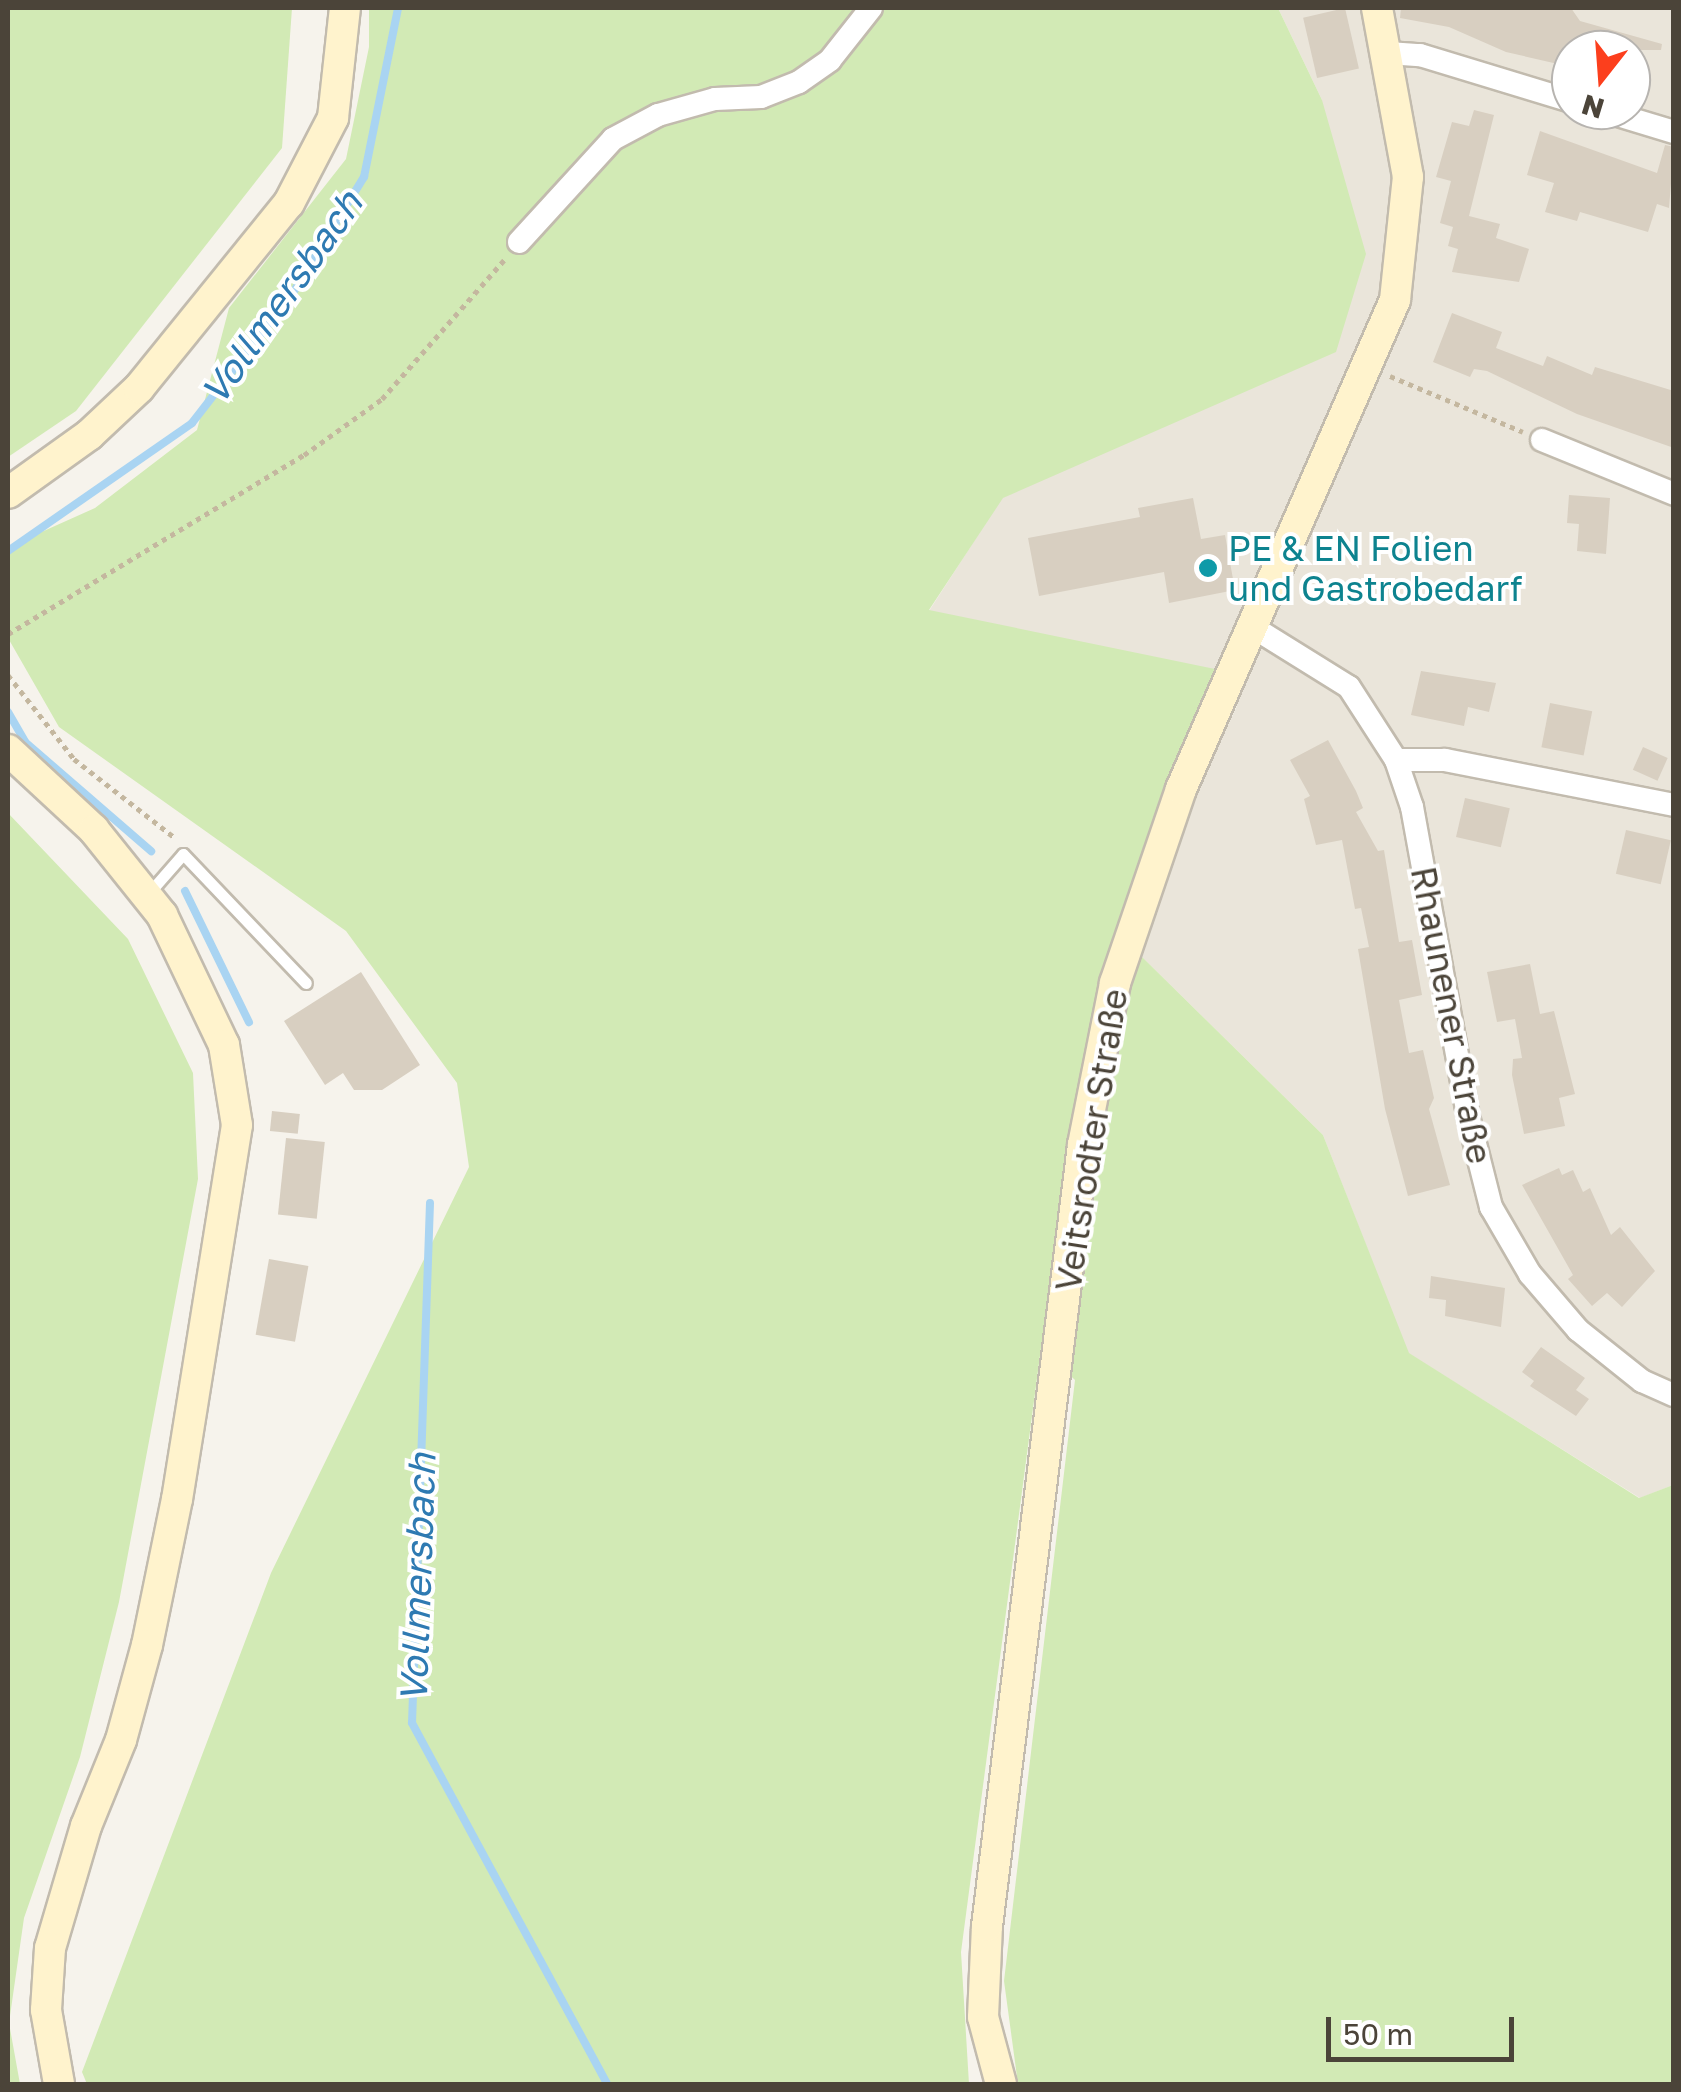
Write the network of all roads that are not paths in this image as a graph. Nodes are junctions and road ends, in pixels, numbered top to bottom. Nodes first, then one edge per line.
1 (345, 8) edge
2 (871, 8) edge
3 (1377, 8) edge
4 (1388, 53) junction
5 (1551, 95) edge
6 (520, 242) road end
7 (1542, 440) road end
8 (8, 493) edge
9 (1674, 494) edge
10 (1252, 626) junction
11 (8, 750) edge
12 (1396, 760) junction
13 (1674, 805) edge
14 (148, 894) junction
15 (306, 983) dead end
16 (1674, 1395) edge
17 (59, 2084) edge
18 (1002, 2084) edge

1 - 8 street
2 - 6 street
3 - 4 street, Veitsrodter Straße
4 - 5 street
4 - 10 street, Veitsrodter Straße
7 - 9 street
10 - 12 street, Rhaunener Straße
10 - 18 street, Veitsrodter Straße
11 - 14 street
12 - 13 street
12 - 16 street, Rhaunener Straße
14 - 15 lane
14 - 17 street

